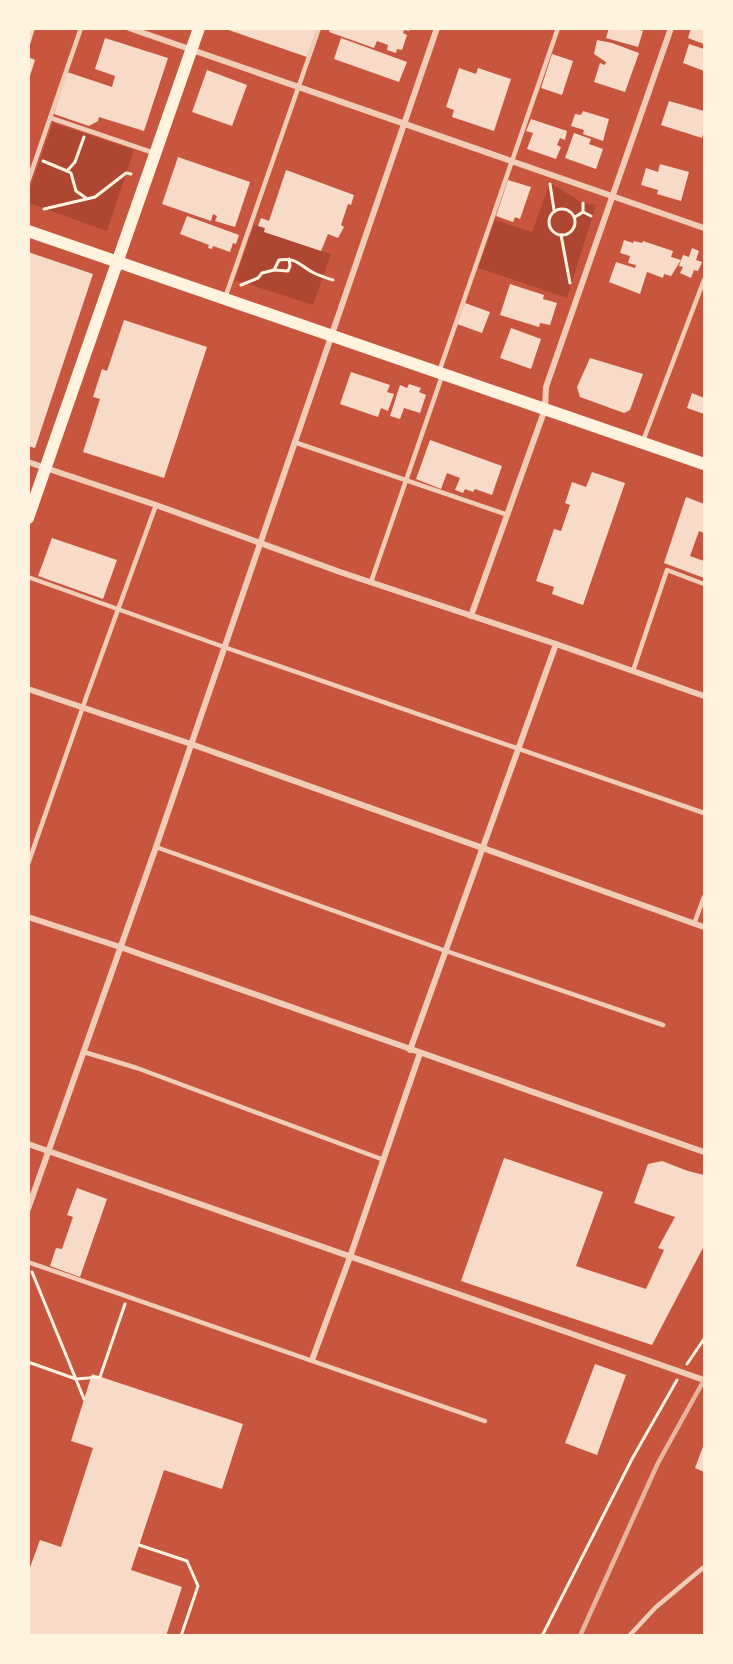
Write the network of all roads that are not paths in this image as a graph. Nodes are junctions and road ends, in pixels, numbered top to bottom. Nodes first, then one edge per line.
1 (81, 28) edge
2 (129, 28) edge
3 (199, 28) edge
4 (319, 28) edge
5 (437, 28) edge
6 (558, 28) edge
7 (671, 28) edge
8 (192, 50) junction
9 (300, 88) junction
10 (51, 118) junction
11 (403, 124) junction
12 (156, 153) junction
13 (512, 160) junction
14 (28, 182) edge
15 (612, 198) junction
16 (705, 228) edge
17 (28, 231) edge
18 (118, 263) junction
19 (705, 280) edge
20 (225, 299) junction
21 (330, 335) junction
22 (441, 372) junction
23 (545, 409) junction
24 (294, 442) junction
25 (642, 443) junction
26 (28, 462) edge
27 (705, 464) edge
28 (47, 468) junction
29 (406, 480) junction
30 (156, 505) junction
31 (508, 515) junction
32 (28, 518) edge
33 (259, 543) junction
34 (28, 577) edge
35 (371, 582) junction
36 (705, 584) edge
37 (119, 608) junction
38 (471, 616) junction
39 (556, 644) junction
40 (224, 647) junction
41 (633, 671) junction
42 (28, 689) edge
43 (705, 696) edge
44 (83, 707) junction
45 (191, 744) junction
46 (519, 747) junction
47 (705, 813) edge
48 (156, 847) junction
49 (484, 849) junction
50 (28, 864) edge
51 (705, 897) edge
52 (28, 917) edge
53 (694, 924) junction
54 (705, 927) edge
55 (120, 947) junction
56 (446, 951) junction
57 (663, 1025) dead end
58 (410, 1050) junction
59 (84, 1052) junction
60 (420, 1053) junction
61 (28, 1144) edge
62 (49, 1151) junction
63 (705, 1152) edge
64 (384, 1160) junction
65 (28, 1209) edge
66 (350, 1257) junction
67 (28, 1264) edge
68 (312, 1360) junction
69 (705, 1380) edge
70 (485, 1421) dead end
71 (705, 1567) edge
72 (629, 1635) edge

1 - 10 lane
2 - 8 street
3 - 8 main road
4 - 9 lane
5 - 11 street
6 - 13 lane
7 - 15 street
8 - 9 street
8 - 12 main road
9 - 11 street
9 - 20 lane
10 - 12 lane
10 - 14 lane
11 - 13 street
11 - 21 street
12 - 18 main road
13 - 15 street
13 - 22 lane
15 - 16 street
15 - 23 street
17 - 18 main road
18 - 20 main road
18 - 28 main road
19 - 25 lane
20 - 21 main road
21 - 22 main road
21 - 24 street
22 - 23 main road
22 - 29 lane
23 - 25 main road
23 - 31 street
24 - 29 lane
24 - 33 street
25 - 27 main road
26 - 28 street
28 - 30 street
28 - 32 main road
29 - 31 lane
29 - 35 lane
30 - 33 street
30 - 37 lane
31 - 38 street
33 - 35 street
33 - 40 street
34 - 37 lane
35 - 38 street
36 - 41 lane
37 - 40 lane
37 - 44 lane
38 - 39 street
39 - 41 street
39 - 46 street
40 - 45 street
40 - 46 lane
41 - 43 street
42 - 44 street
44 - 45 street
44 - 50 lane
45 - 48 street
45 - 49 street
46 - 47 lane
46 - 49 street
48 - 55 street
48 - 56 lane
49 - 53 street
49 - 56 street
51 - 53 lane
52 - 55 street
53 - 54 street
55 - 58 street
55 - 59 street
56 - 57 lane
56 - 58 street
58 - 60 street
59 - 62 street
59 - 64 lane
60 - 63 street
60 - 64 street
61 - 62 street
62 - 65 street
62 - 66 street
64 - 66 street
66 - 68 street
66 - 69 street
67 - 68 lane
68 - 70 lane
71 - 72 lane

